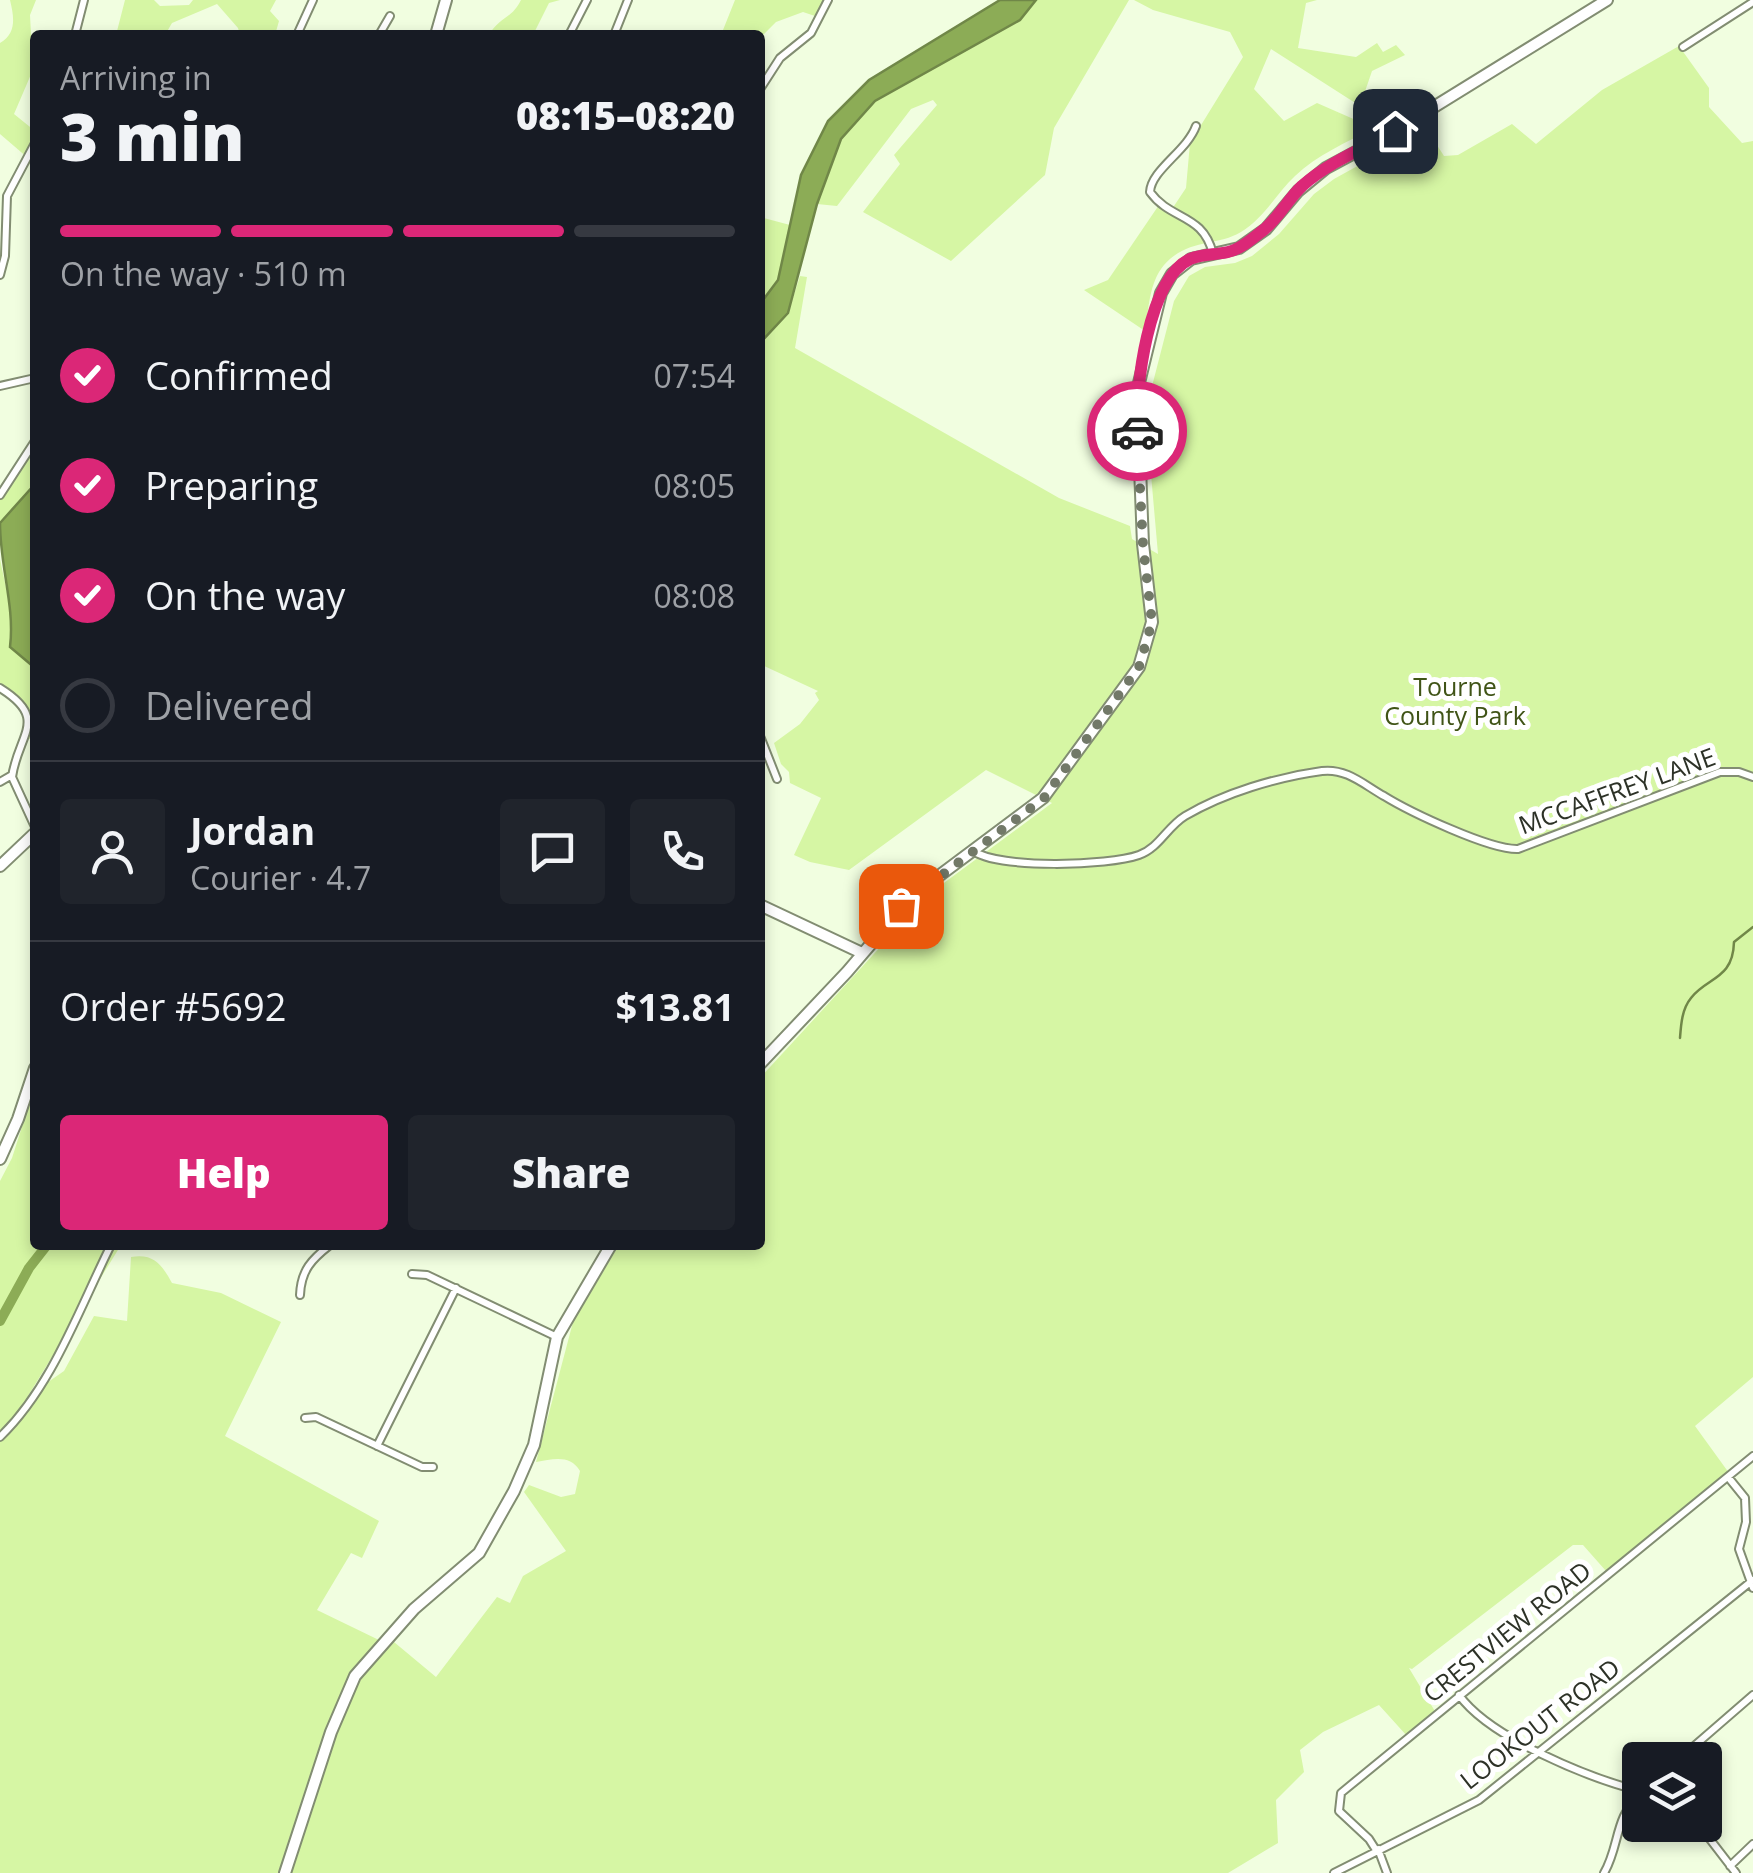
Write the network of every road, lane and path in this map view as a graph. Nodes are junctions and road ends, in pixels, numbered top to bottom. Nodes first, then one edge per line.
1 (84, 0) edge
2 (313, 0) edge
3 (446, 0) edge
4 (588, 0) edge
5 (628, 0) edge
6 (828, 0) edge
7 (1607, 0) edge
8 (1753, 2) edge
9 (390, 16) dead end
10 (76, 30) edge
11 (299, 30) edge
12 (382, 30) edge
13 (437, 30) edge
14 (572, 30) edge
15 (616, 30) edge
16 (1683, 47) dead end
17 (765, 82) edge
18 (1196, 126) dead end
19 (30, 151) edge
20 (3, 195) edge
21 (1213, 254) junction
22 (0, 275) edge
23 (30, 379) edge
24 (0, 386) edge
25 (30, 449) edge
26 (0, 494) edge
27 (0, 688) edge
28 (765, 749) edge
29 (12, 775) junction
30 (1753, 777) edge
31 (777, 779) dead end
32 (0, 782) edge
33 (30, 818) edge
34 (30, 835) edge
35 (984, 844) junction
36 (973, 851) junction
37 (996, 859) junction
38 (0, 866) edge
39 (765, 907) edge
40 (862, 953) junction
41 (765, 1059) edge
42 (30, 1083) edge
43 (0, 1159) edge
44 (108, 1250) edge
45 (324, 1250) edge
46 (607, 1250) edge
47 (412, 1274) dead end
48 (456, 1288) junction
49 (300, 1295) dead end
50 (557, 1337) junction
51 (305, 1418) dead end
52 (0, 1437) edge
53 (378, 1446) junction
54 (1753, 1456) edge
55 (433, 1468) dead end
56 (1728, 1477) junction
57 (1752, 1583) edge
58 (1459, 1695) junction
59 (1753, 1695) edge
60 (1699, 1742) edge
61 (1540, 1751) junction
62 (1622, 1785) edge
63 (1622, 1816) edge
64 (1712, 1842) edge
65 (1753, 1844) edge
66 (1377, 1849) junction
67 (1733, 1870) edge
68 (285, 1873) edge
69 (1334, 1873) edge
70 (1388, 1873) edge
71 (1604, 1873) edge

1 - 10 street
2 - 11 street
3 - 13 street
4 - 14 street
5 - 15 street
6 - 17 street
7 - 21 street
8 - 16 street
9 - 12 street
18 - 21 street
19 - 20 street
20 - 22 street
21 - 35 street
23 - 24 street
25 - 26 street
27 - 29 street
28 - 31 street
29 - 32 street
29 - 33 street
30 - 37 street, MCCAFFREY LANE
34 - 38 street
35 - 36 street
35 - 37 street
36 - 37 street, MCCAFFREY LANE
36 - 40 street
39 - 40 street
40 - 41 street
42 - 43 street
44 - 52 street
45 - 49 street
46 - 50 street
47 - 48 street
48 - 50 street
48 - 53 street
50 - 68 street
51 - 53 street
53 - 55 street
54 - 56 street, CRESTVIEW ROAD
56 - 57 street
56 - 58 street, CRESTVIEW ROAD
57 - 61 street, LOOKOUT ROAD
58 - 61 street
58 - 66 street, CRESTVIEW ROAD
59 - 60 street
61 - 62 street
61 - 66 street, LOOKOUT ROAD
63 - 71 street
64 - 67 street
65 - 67 street
66 - 69 street, LOOKOUT ROAD
66 - 70 street

